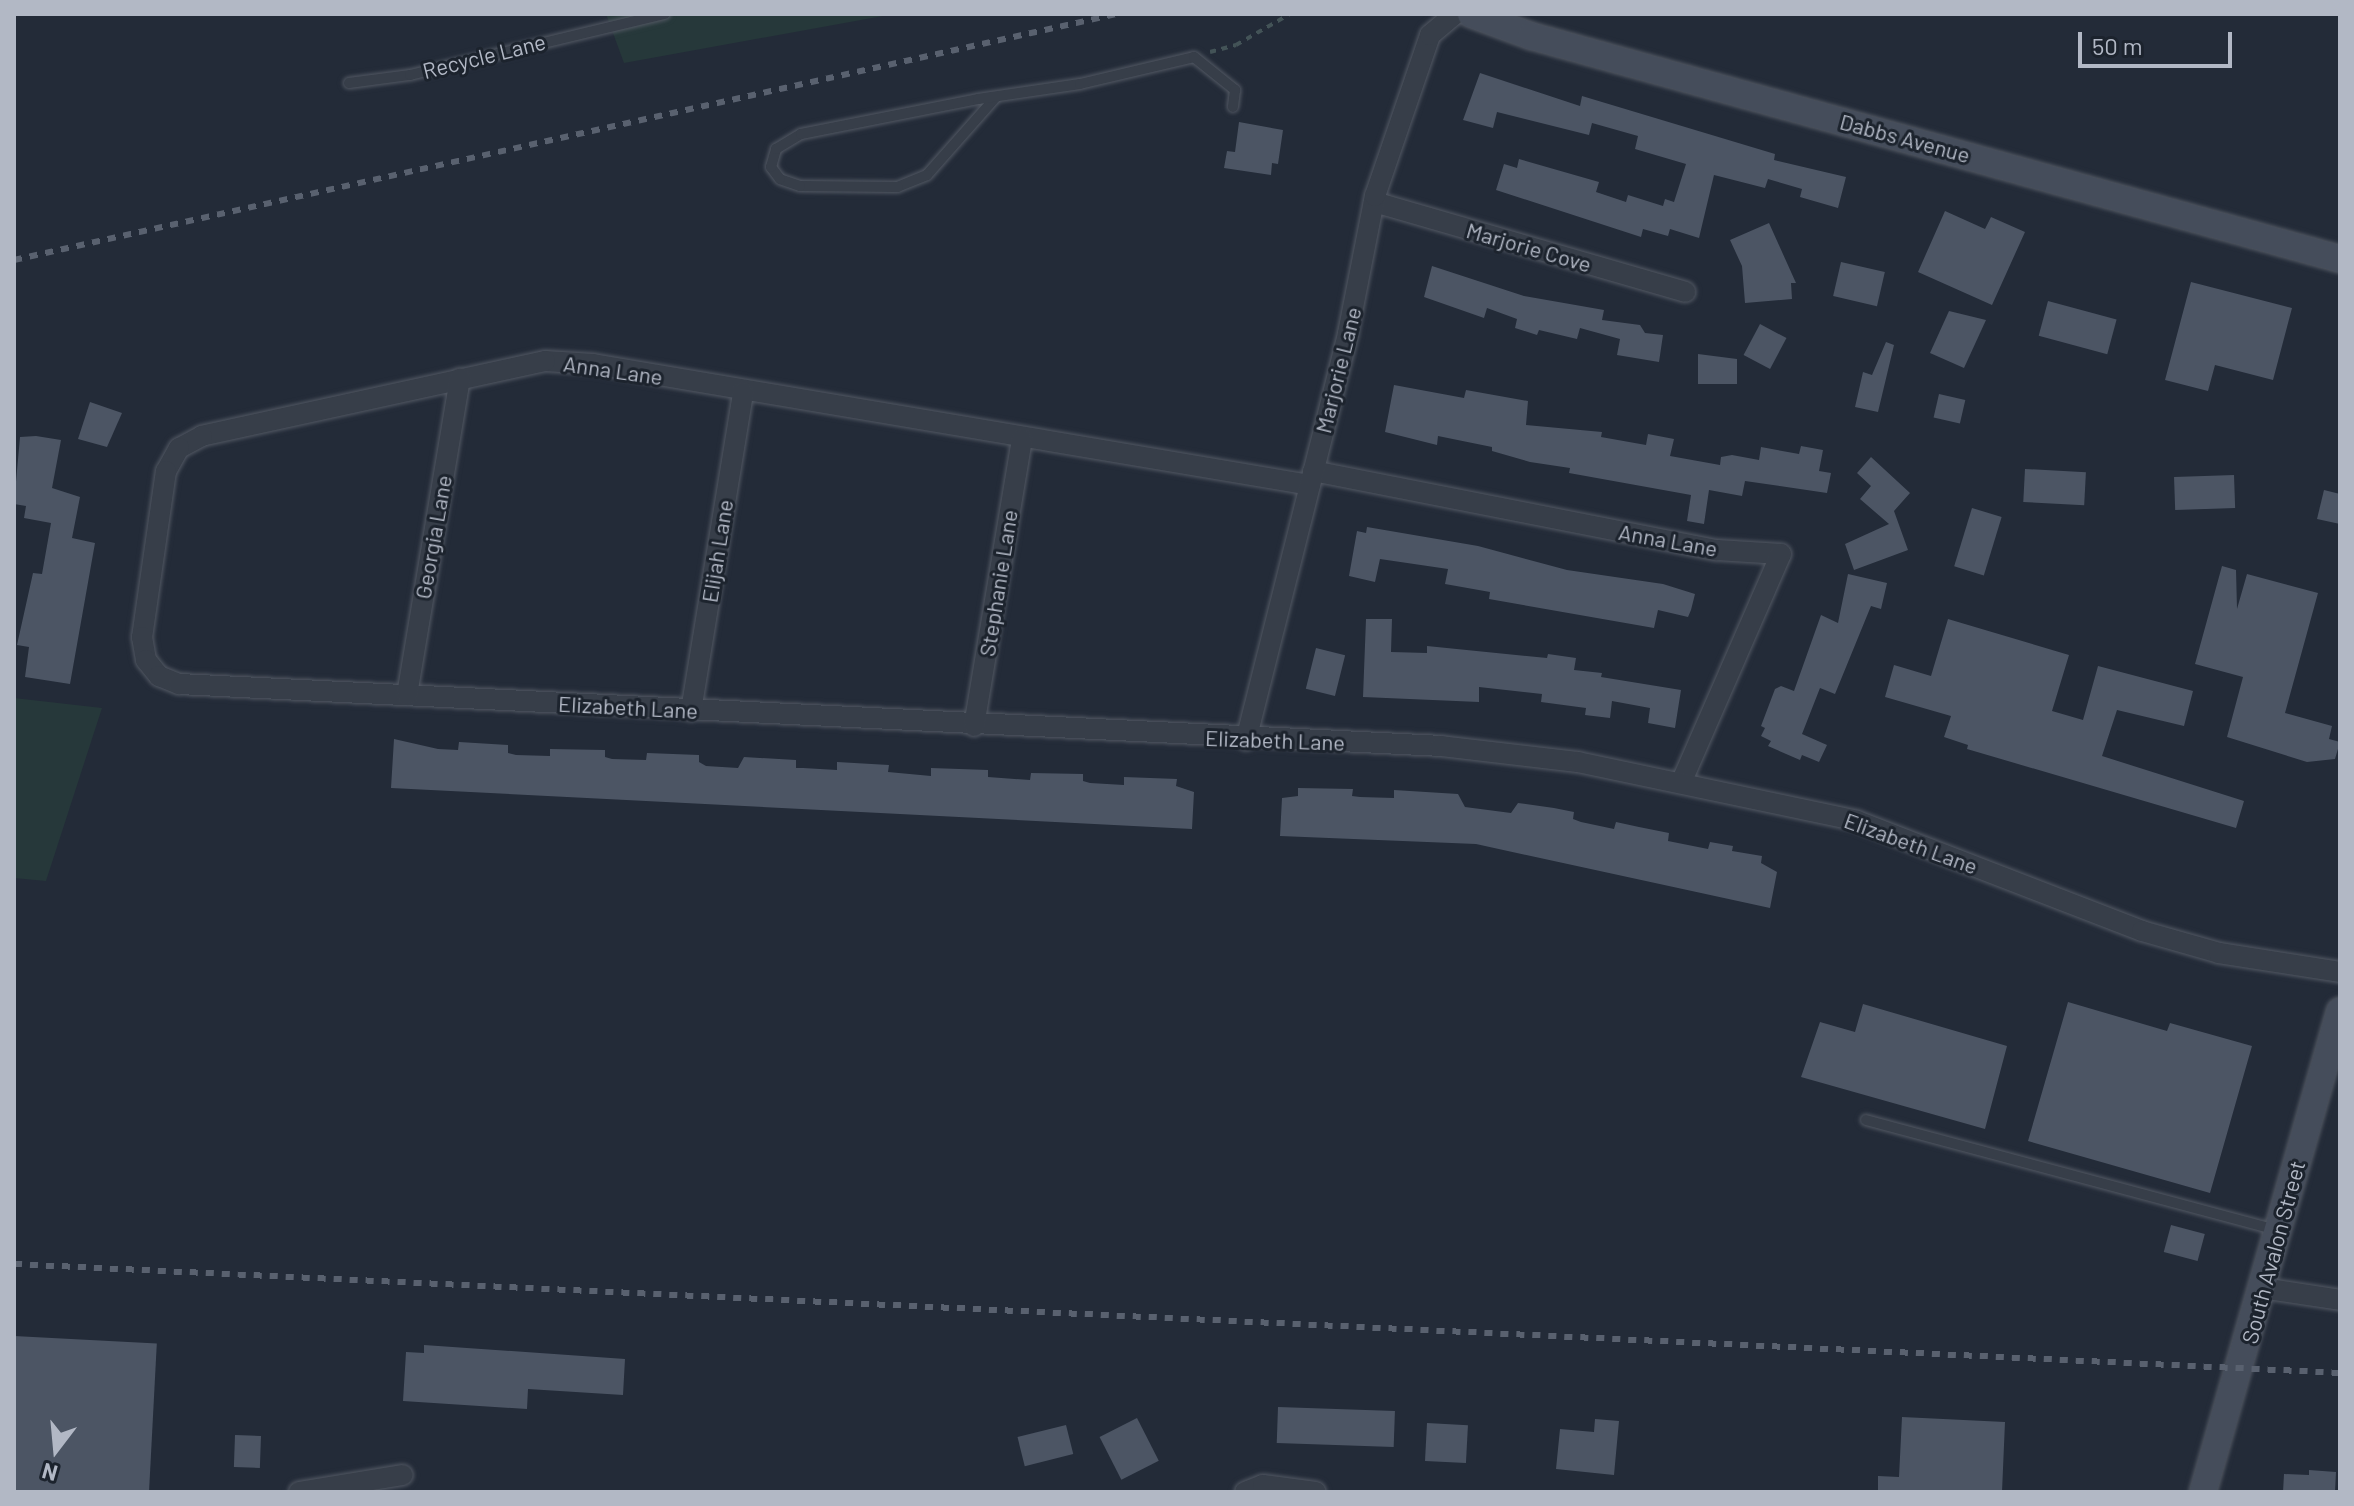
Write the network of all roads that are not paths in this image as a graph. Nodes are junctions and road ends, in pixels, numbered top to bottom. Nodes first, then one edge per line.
1 (665, 14) edge
2 (1455, 14) edge
3 (1471, 14) edge
4 (349, 83) dead end
5 (996, 97) junction
6 (1233, 107) dead end
7 (1374, 202) junction
8 (2340, 259) edge
9 (1685, 292) dead end
10 (460, 378) junction
11 (743, 392) junction
12 (1022, 440) junction
13 (1311, 478) junction
14 (179, 684) joint
15 (407, 695) junction
16 (691, 711) junction
17 (974, 726) junction
18 (1246, 740) junction
19 (1682, 781) junction
20 (2340, 972) edge
21 (2340, 1011) edge
22 (1866, 1120) dead end
23 (2278, 1231) junction
24 (2262, 1288) junction
25 (2340, 1300) edge
26 (403, 1475) dead end
27 (1245, 1490) edge
28 (299, 1492) edge
29 (1316, 1492) edge
30 (2203, 1492) edge

1 - 4 lane, Recycle Lane
2 - 7 street, Marjorie Lane
3 - 8 street, Dabbs Avenue
5 - 5 lane
5 - 6 lane
7 - 9 street, Marjorie Cove
7 - 13 street, Marjorie Lane
10 - 11 street, Anna Lane
10 - 14 street, Anna Lane
10 - 15 street, Georgia Lane
11 - 12 street, Anna Lane
11 - 16 street, Elijah Lane
12 - 13 street, Anna Lane
12 - 17 street, Stephanie Lane
13 - 18 street, Marjorie Lane
13 - 19 street, Anna Lane
14 - 15 street, Elizabeth Lane
15 - 16 street, Elizabeth Lane
16 - 17 street, Elizabeth Lane
17 - 18 street, Elizabeth Lane
18 - 19 street, Elizabeth Lane
19 - 20 street, Elizabeth Lane
21 - 23 street, South Avalon Street
22 - 23 lane
23 - 24 street, South Avalon Street
24 - 25 street
24 - 30 street, South Avalon Street
26 - 28 street
27 - 29 street

